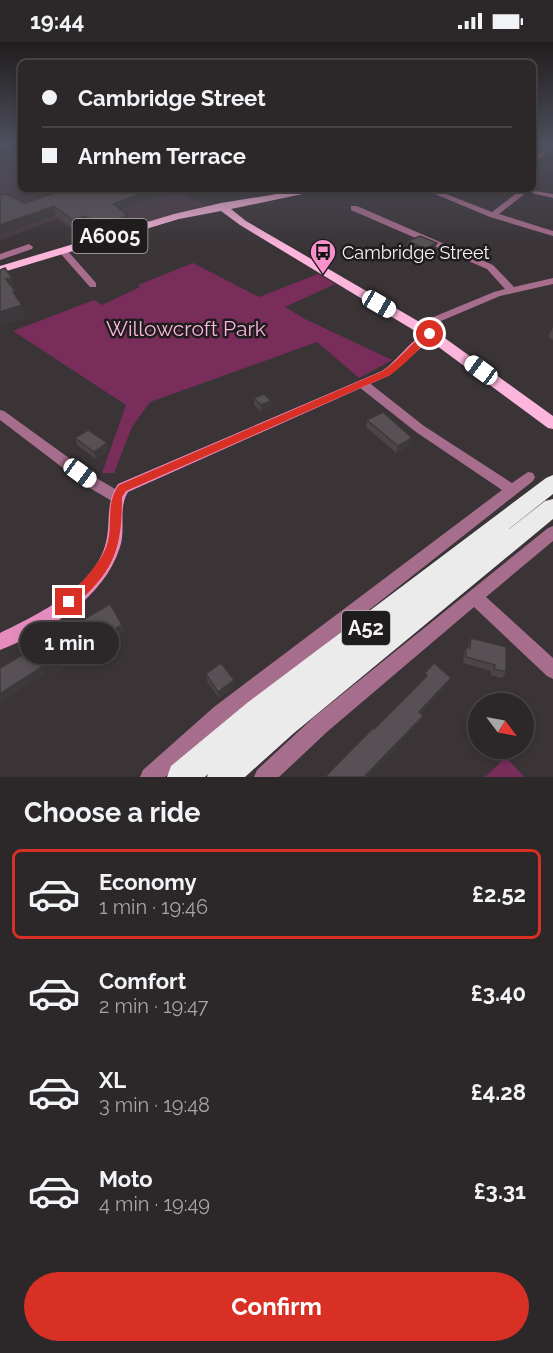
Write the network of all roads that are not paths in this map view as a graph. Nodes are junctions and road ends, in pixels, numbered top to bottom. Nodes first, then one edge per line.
1 (536, 191) edge
2 (279, 192) edge
3 (435, 192) edge
4 (523, 192) edge
5 (553, 196) edge
6 (221, 206) junction
7 (354, 208) dead end
8 (493, 215) junction
9 (553, 234) edge
10 (29, 247) dead end
11 (63, 251) junction
12 (0, 258) edge
13 (5, 269) edge
14 (553, 281) edge
15 (93, 285) dead end
16 (511, 290) junction
17 (424, 331) junction
18 (363, 384) junction
19 (0, 414) edge
20 (553, 424) edge
21 (528, 477) dead end
22 (553, 483) edge
23 (512, 489) junction
24 (117, 497) junction
25 (553, 507) edge
26 (553, 532) edge
27 (475, 598) junction
28 (0, 642) edge
29 (553, 670) edge
30 (150, 777) edge
31 (182, 777) edge
32 (222, 777) edge
33 (264, 777) edge

1 - 5 street
2 - 6 main road, A6005
3 - 8 street
4 - 8 street
6 - 11 main road, A6005
6 - 17 main road
7 - 16 street
8 - 9 street
10 - 12 street
11 - 13 main road, A6005
11 - 15 street
12 - 13 street
14 - 16 street
16 - 17 street
17 - 18 street
17 - 20 main road
18 - 23 street
18 - 24 street
19 - 24 street
21 - 23 street
22 - 31 highway, A52
23 - 30 street
24 - 28 street
25 - 32 highway, A52
26 - 27 street
27 - 29 street
27 - 33 street

